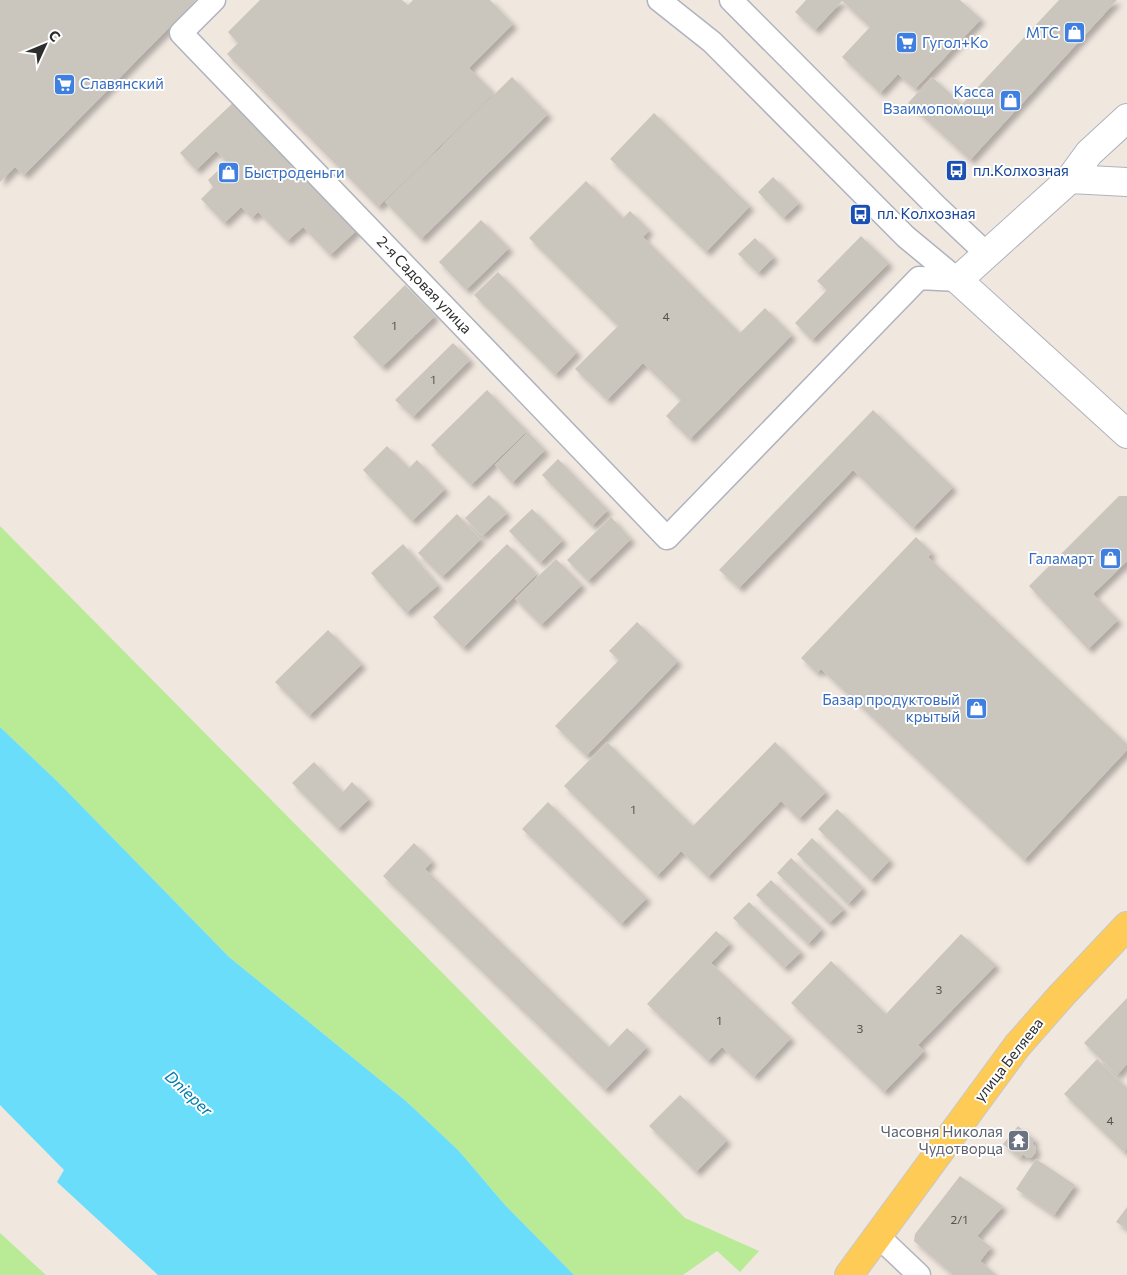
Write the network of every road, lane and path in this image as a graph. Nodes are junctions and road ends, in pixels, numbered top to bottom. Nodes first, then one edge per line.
1 (214, 0) edge
2 (659, 0) edge
3 (731, 0) edge
4 (1127, 118) edge
5 (1070, 179) junction
6 (1127, 182) edge
7 (987, 254) junction
8 (958, 280) junction
9 (1127, 434) edge
10 (1127, 926) edge
11 (878, 1236) junction
12 (848, 1275) edge
13 (919, 1275) edge

1 - 8 street, 2-я Садовая улица
2 - 8 street
3 - 7 street
4 - 5 main road
5 - 6 main road
5 - 7 main road
7 - 8 main road
8 - 9 main road
10 - 11 main road, улица Беляева
11 - 12 main road, улица Беляева
11 - 13 street

